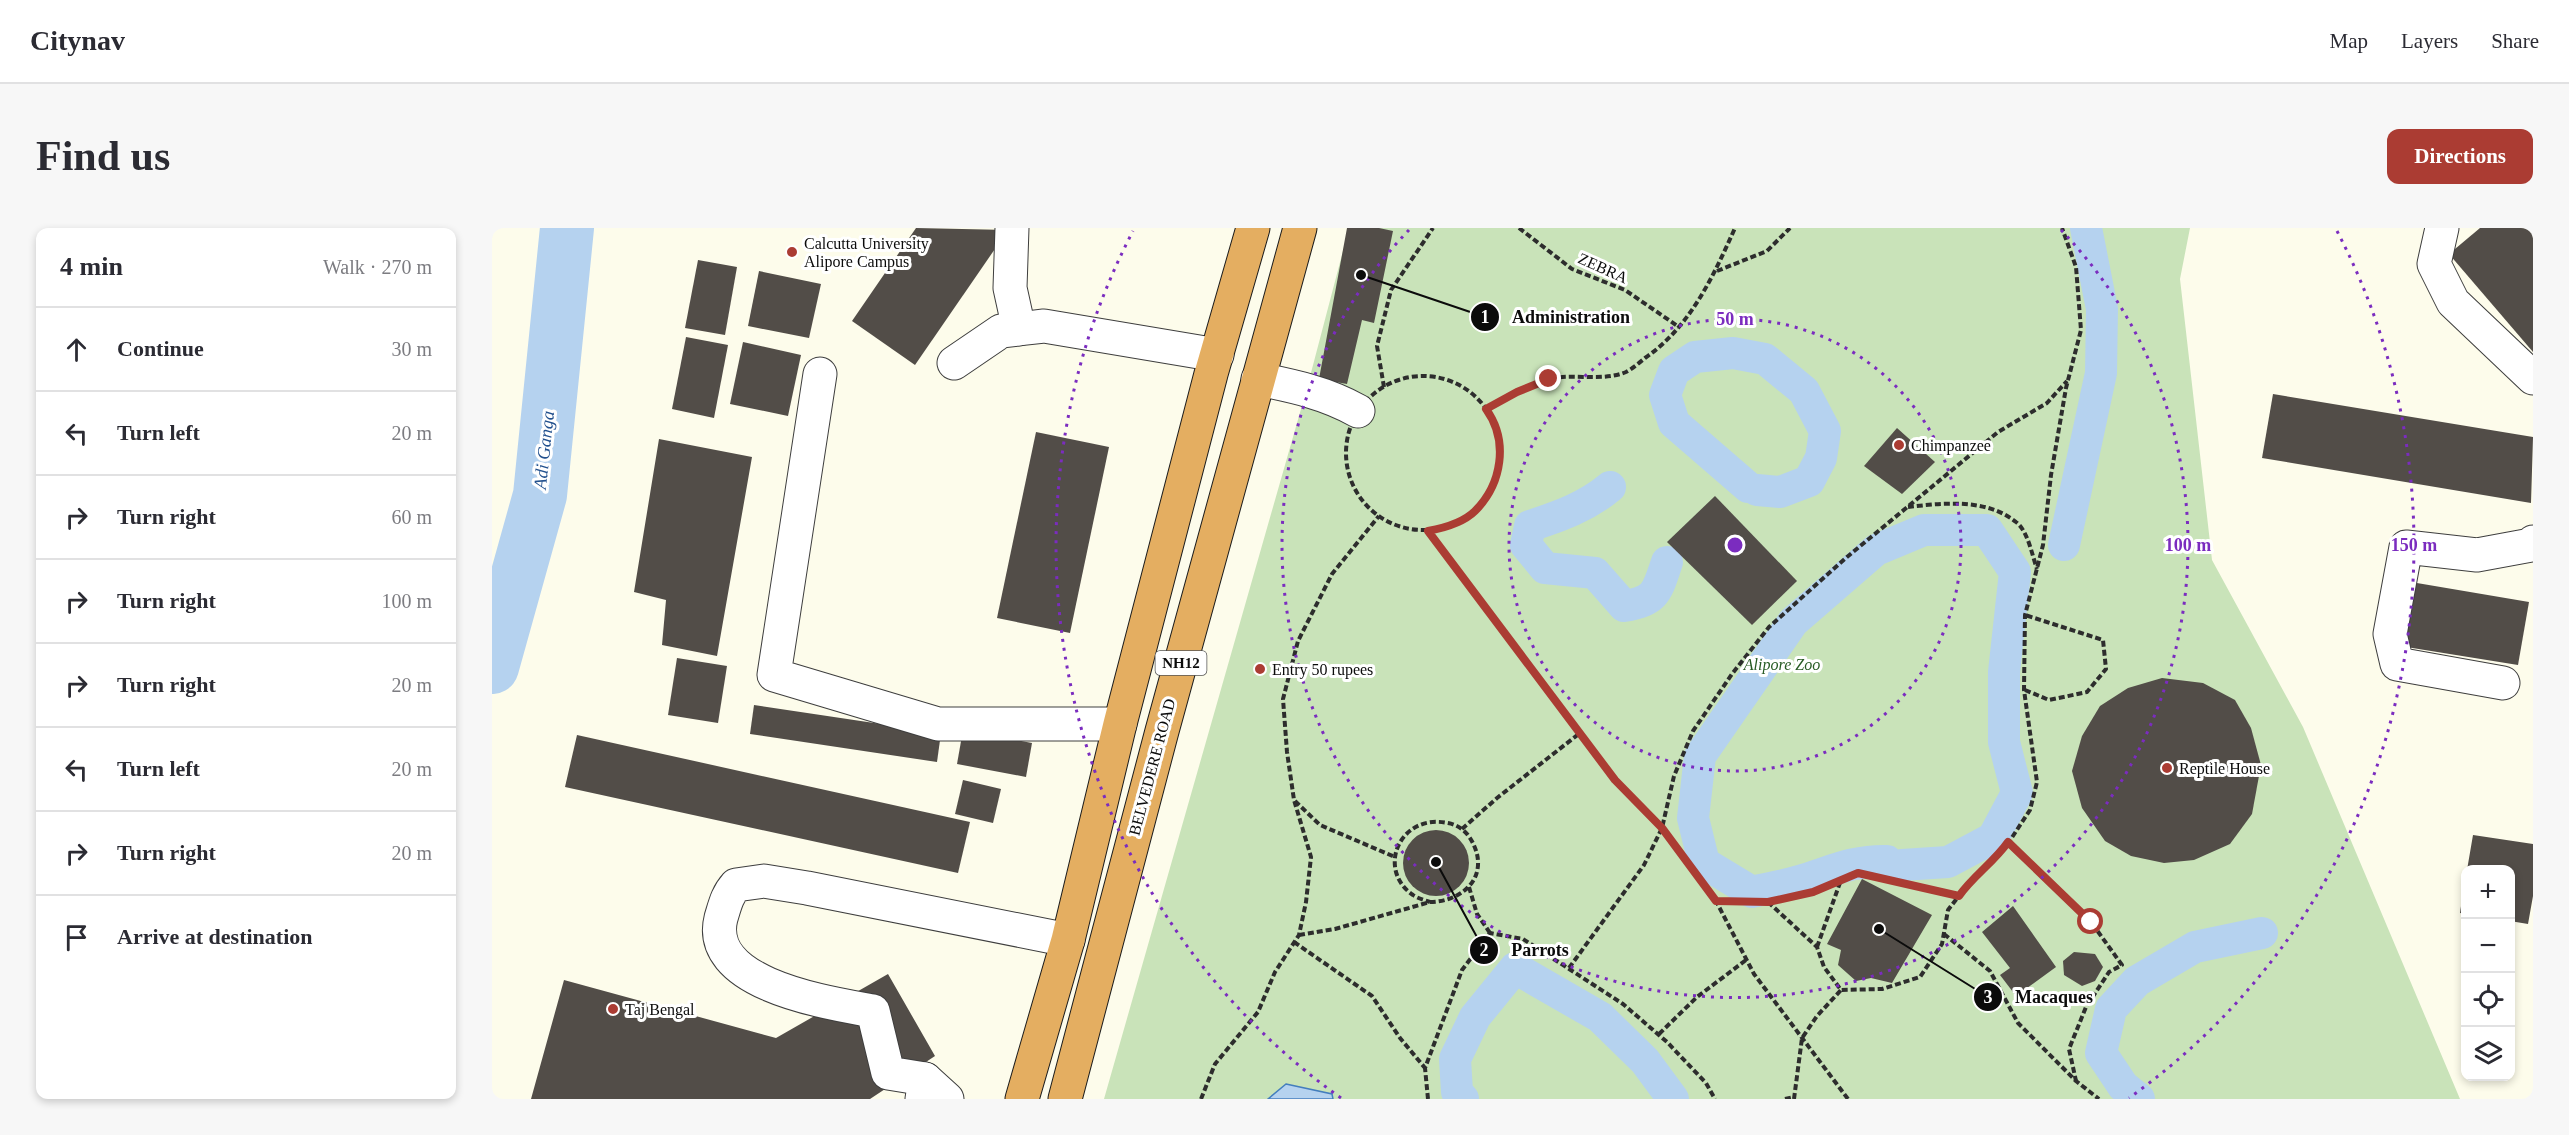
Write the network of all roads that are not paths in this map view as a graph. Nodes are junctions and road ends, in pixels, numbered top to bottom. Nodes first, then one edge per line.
1 (1012, 228) edge
2 (1253, 228) edge
3 (1300, 228) edge
4 (2442, 228) edge
5 (1019, 329) junction
6 (1217, 355) junction
7 (954, 363) dead end
8 (820, 374) dead end
9 (2533, 378) edge
10 (1258, 379) junction
11 (1358, 411) road end
12 (2533, 542) edge
13 (2502, 683) dead end
14 (1120, 724) junction
15 (1068, 940) junction
16 (931, 1092) edge
17 (1022, 1099) edge
18 (1065, 1099) edge

1 - 5 lane
2 - 6 highway, NH12
3 - 10 highway, BELVEDERE ROAD / NH12
4 - 9 lane
5 - 6 lane
5 - 7 lane
6 - 14 highway, NH12
8 - 14 lane
10 - 11 lane
10 - 18 highway, BELVEDERE ROAD / NH12
12 - 13 lane
14 - 15 highway, NH12
15 - 16 lane
15 - 17 highway, NH12

